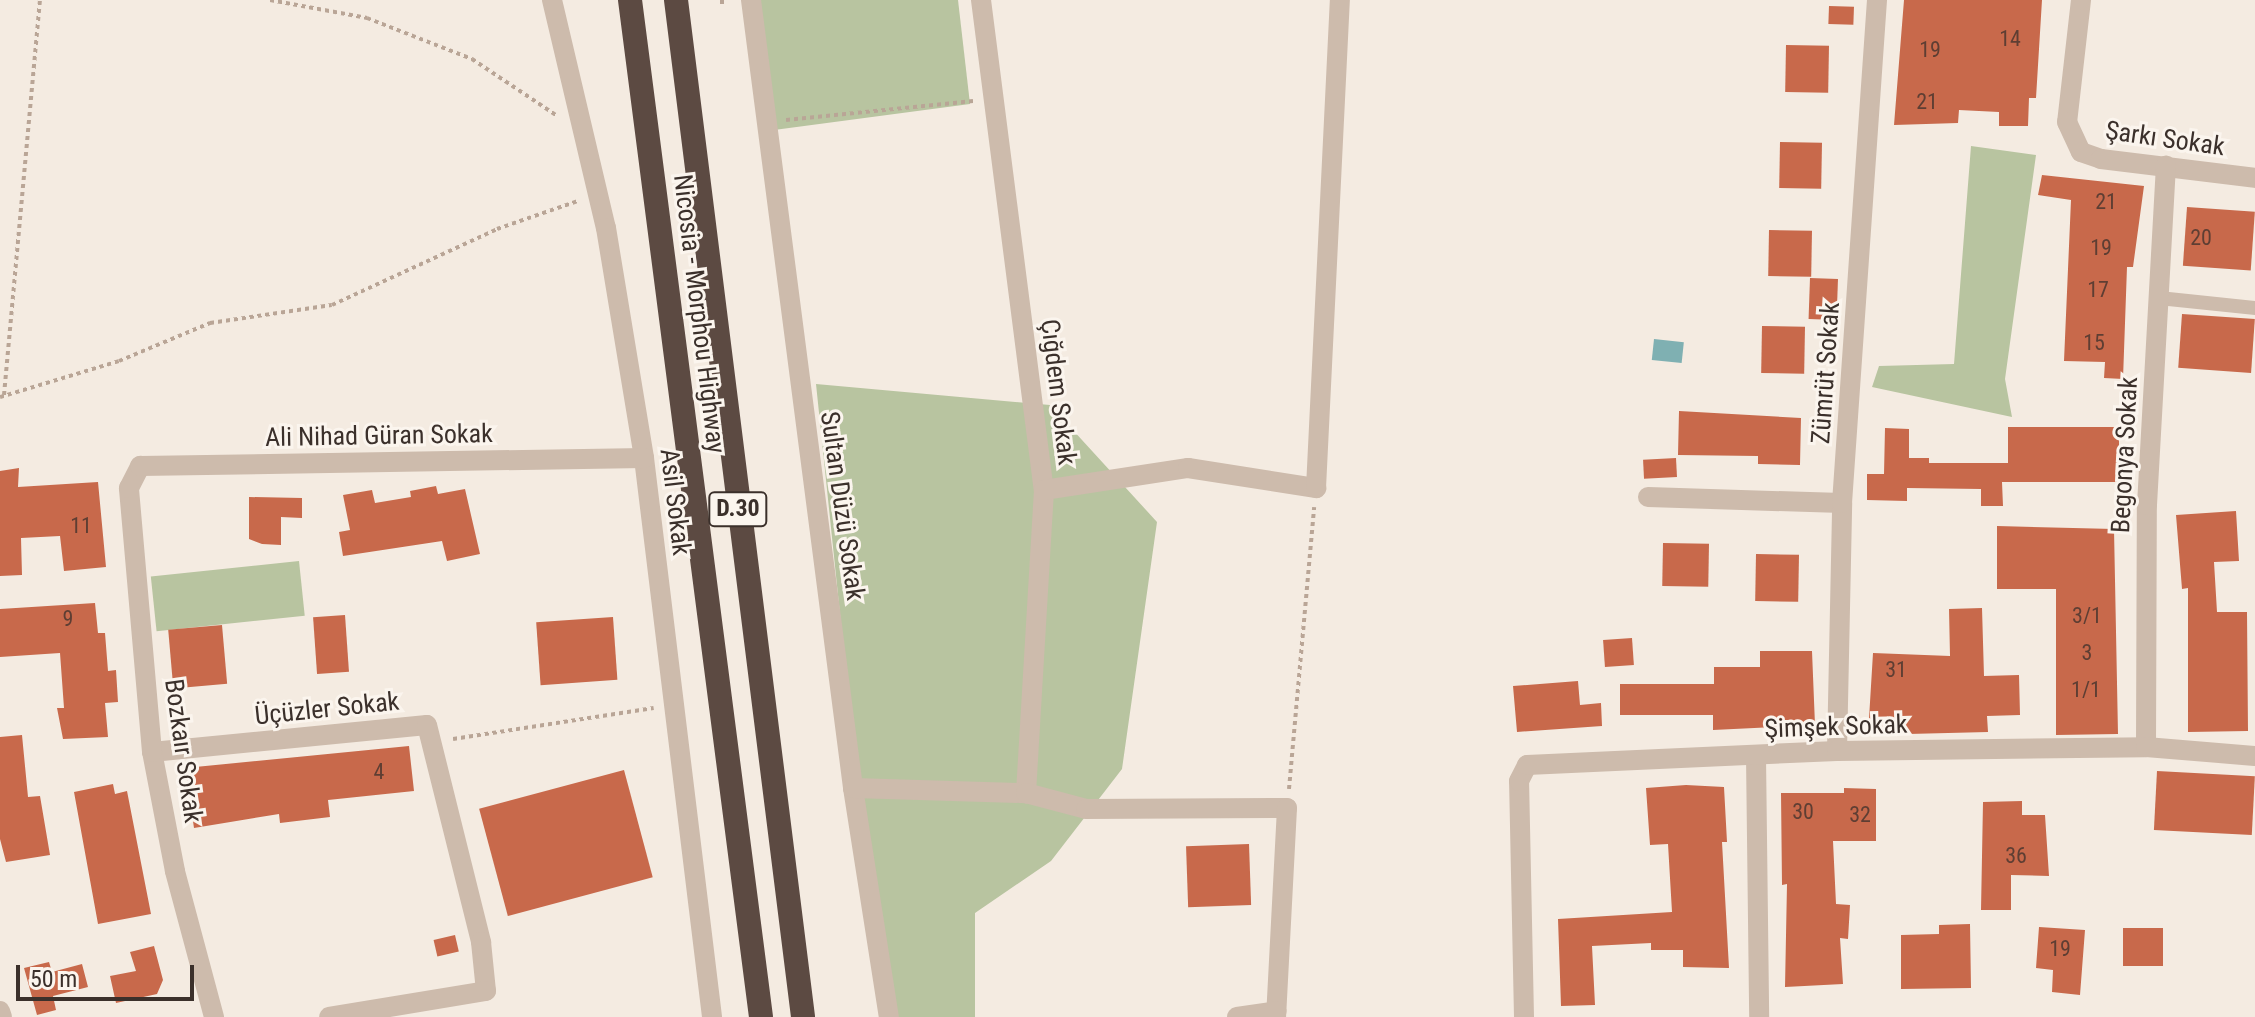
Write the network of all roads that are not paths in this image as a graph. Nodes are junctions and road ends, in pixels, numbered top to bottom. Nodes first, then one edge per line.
1 (552, 0) edge
2 (630, 0) edge
3 (676, 0) edge
4 (751, 0) edge
5 (981, 0) edge
6 (1340, 0) edge
7 (1877, 0) edge
8 (2081, 0) edge
9 (2166, 166) junction
10 (2255, 178) edge
11 (2159, 298) junction
12 (2255, 308) edge
13 (644, 458) junction
14 (129, 488) joint
15 (1044, 490) junction
16 (1648, 497) dead end
17 (1842, 503) junction
18 (2146, 747) junction
19 (1837, 751) junction
20 (152, 752) junction
21 (1756, 756) junction
22 (2255, 756) edge
23 (853, 788) junction
24 (1026, 793) junction
25 (0, 1011) edge
26 (1276, 1014) edge
27 (2, 1017) edge
28 (214, 1017) edge
29 (329, 1017) edge
30 (712, 1017) edge
31 (761, 1017) edge
32 (803, 1017) edge
33 (889, 1017) edge
34 (1237, 1017) edge
35 (1524, 1017) edge
36 (1759, 1017) edge

1 - 13 street, Asil Sokak
2 - 31 highway, Nicosia - Morphou Highway / D.30
3 - 32 highway, Nicosia - Morphou Highway / D.30
4 - 23 street, Sultan Düzü Sokak
5 - 15 street, Çığdem Sokak
6 - 15 street
7 - 17 street, Zümrüt Sokak
8 - 9 street, Şarkı Sokak
9 - 10 street, Şarkı Sokak
9 - 11 street, Begonya Sokak
11 - 12 lane
11 - 18 street, Begonya Sokak
13 - 14 street, Ali Nihad Güran Sokak
13 - 30 street, Asil Sokak
14 - 20 street, Bozkaır Sokak
15 - 24 street, Çığdem Sokak
16 - 17 street
17 - 19 street, Zümrüt Sokak
18 - 19 street, Şimşek Sokak
18 - 22 street, Şimşek Sokak
19 - 21 street, Şimşek Sokak
20 - 28 street, Bozkaır Sokak
20 - 29 street, Üçüzler Sokak
21 - 35 street, Şimşek Sokak
21 - 36 street
23 - 24 street
23 - 33 street, Sultan Düzü Sokak
24 - 26 street
25 - 27 street
26 - 34 street

